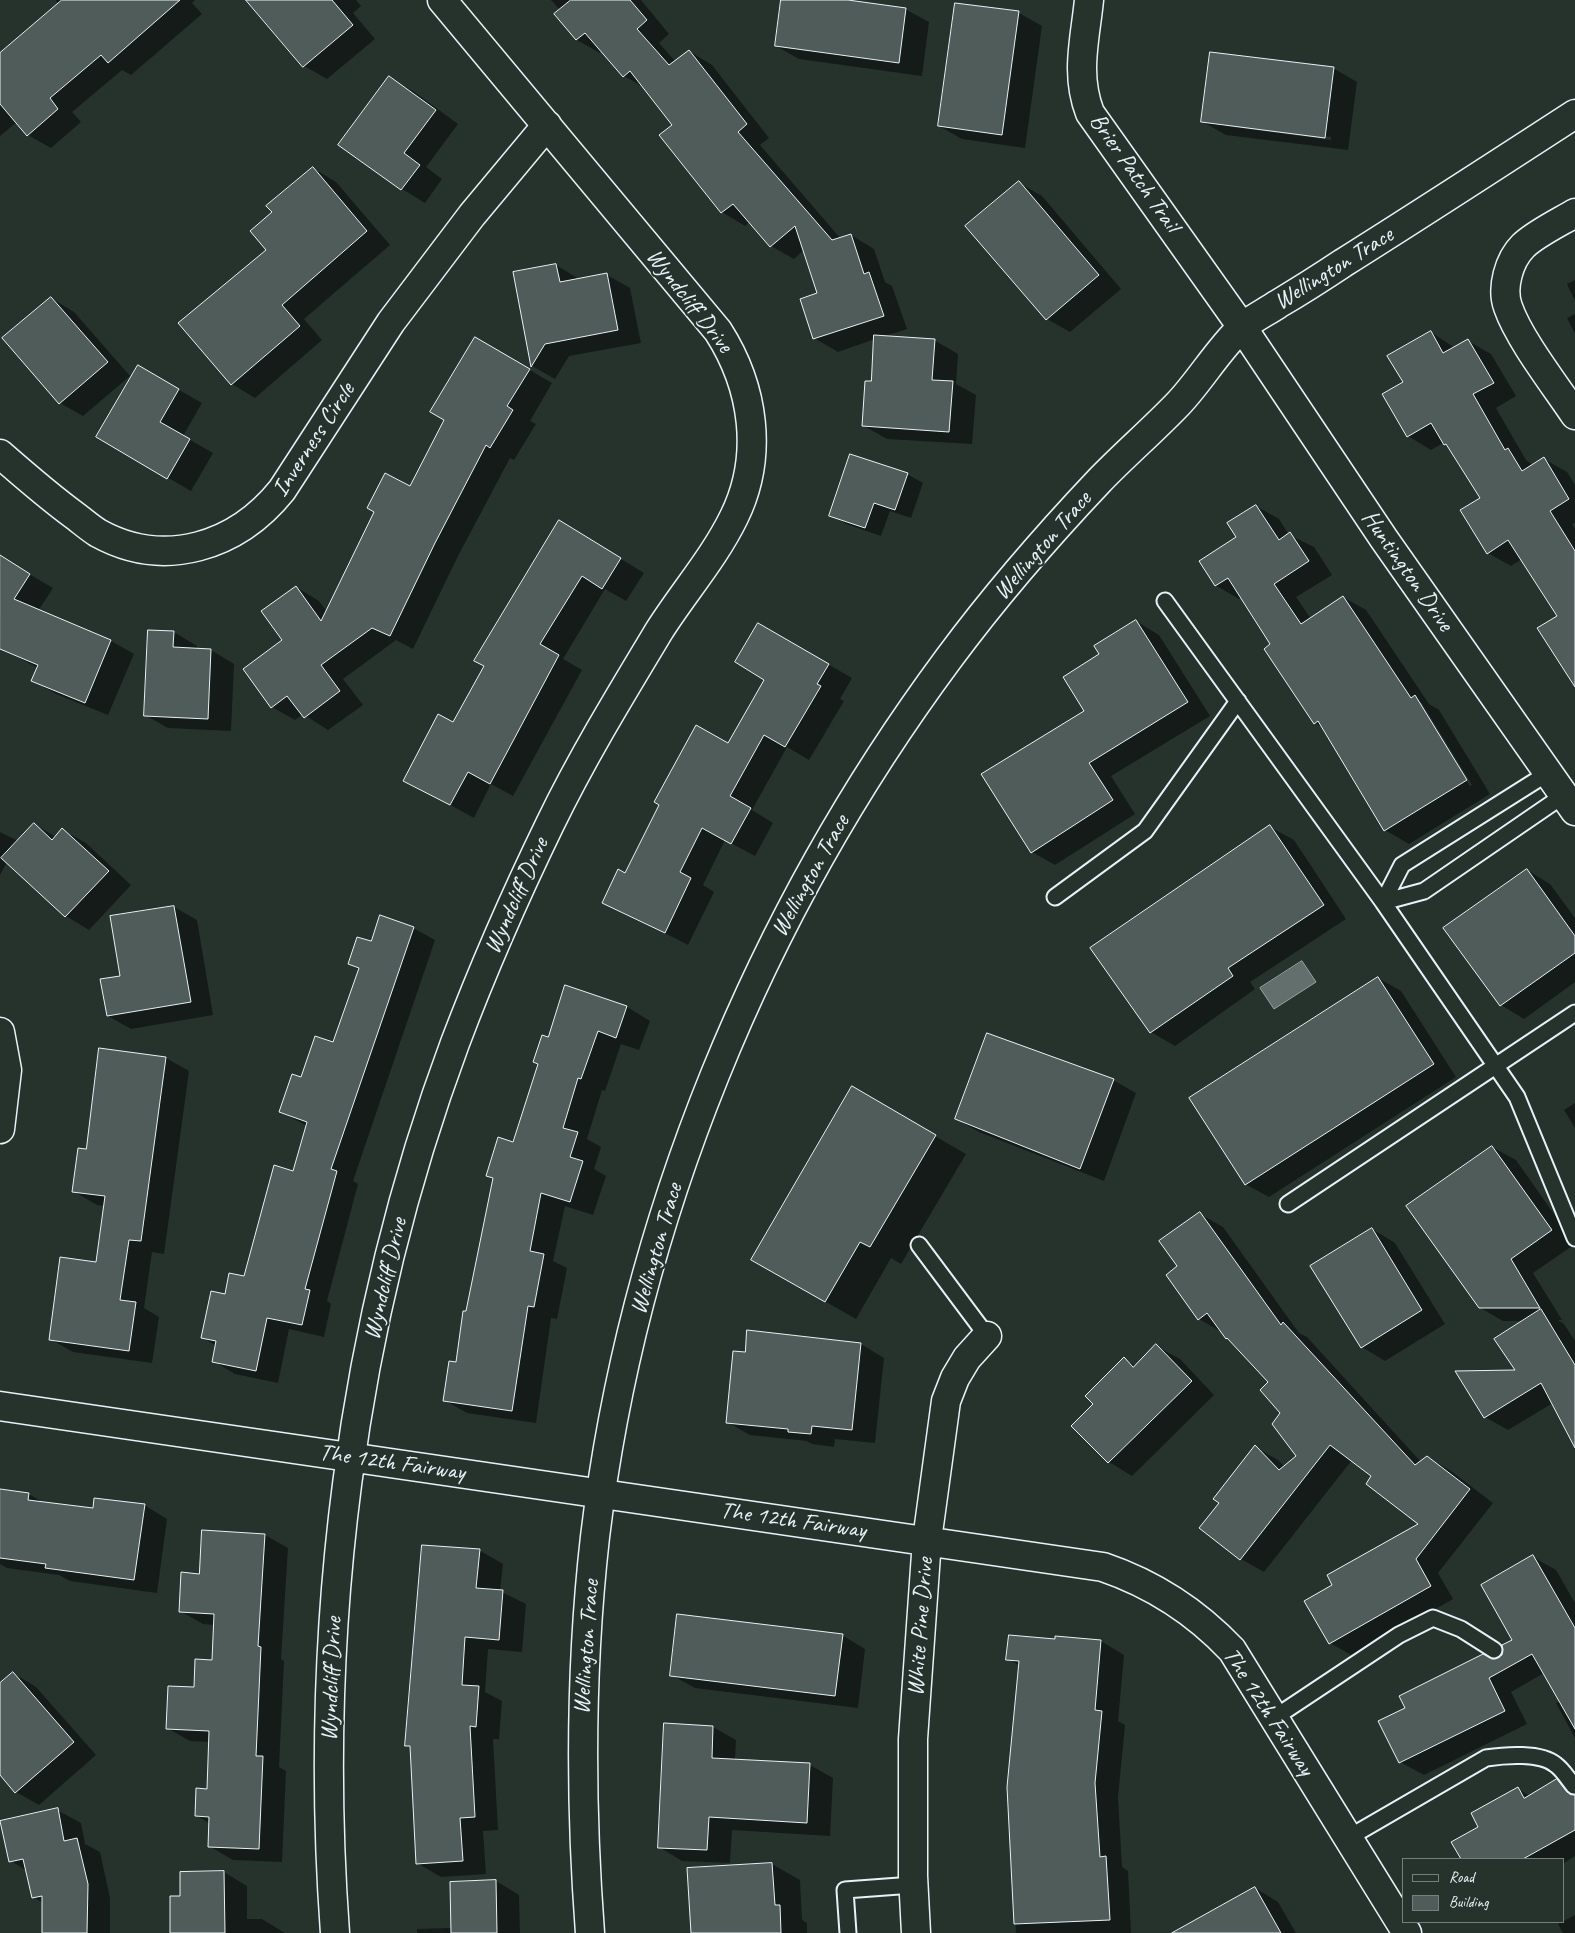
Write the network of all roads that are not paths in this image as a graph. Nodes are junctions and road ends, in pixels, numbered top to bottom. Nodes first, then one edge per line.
1 (442, 0) edge
2 (1089, 0) edge
3 (1575, 114) edge
4 (547, 125) junction
5 (1575, 213) edge
6 (1242, 327) junction
7 (1575, 415) edge
8 (0, 454) edge
9 (1164, 600) dead end
10 (1238, 701) junction
11 (1548, 773) junction
12 (1569, 803) edge
13 (1055, 897) dead end
14 (1384, 902) junction
15 (1575, 1013) edge
16 (0, 1032) edge
17 (1496, 1066) junction
18 (0, 1129) edge
19 (1288, 1204) dead end
20 (1575, 1238) edge
21 (919, 1245) dead end
22 (987, 1336) joint
23 (0, 1406) edge
24 (350, 1457) junction
25 (601, 1494) junction
26 (927, 1540) junction
27 (1494, 1650) dead end
28 (1274, 1718) junction
29 (1574, 1786) edge
30 (1348, 1838) junction
31 (913, 1885) junction
32 (336, 1933) edge
33 (590, 1933) edge
34 (848, 1933) edge
35 (916, 1933) edge
36 (1407, 1933) edge

1 - 4 street, Wyndcliff Drive
2 - 6 street, Brier Patch Trail
3 - 6 street, Wellington Trace
4 - 8 street, Inverness Circle
4 - 24 street, Wyndcliff Drive
5 - 7 street
6 - 11 street, Huntington Drive
6 - 25 street, Wellington Trace
9 - 10 lane
10 - 13 lane
10 - 14 lane
11 - 12 street, Huntington Drive
11 - 14 lane
12 - 14 lane
14 - 17 lane
15 - 17 lane
16 - 18 street
17 - 19 lane
17 - 20 lane
21 - 22 lane
22 - 26 street, White Pine Drive
23 - 24 street, The 12th Fairway
24 - 25 street, The 12th Fairway
24 - 32 street, Wyndcliff Drive
25 - 26 street, The 12th Fairway
25 - 33 street, Wellington Trace
26 - 28 street, The 12th Fairway
26 - 31 street, White Pine Drive
27 - 28 lane
28 - 30 street, The 12th Fairway
29 - 30 lane
30 - 36 street, The 12th Fairway
31 - 34 lane
31 - 35 street, White Pine Drive

